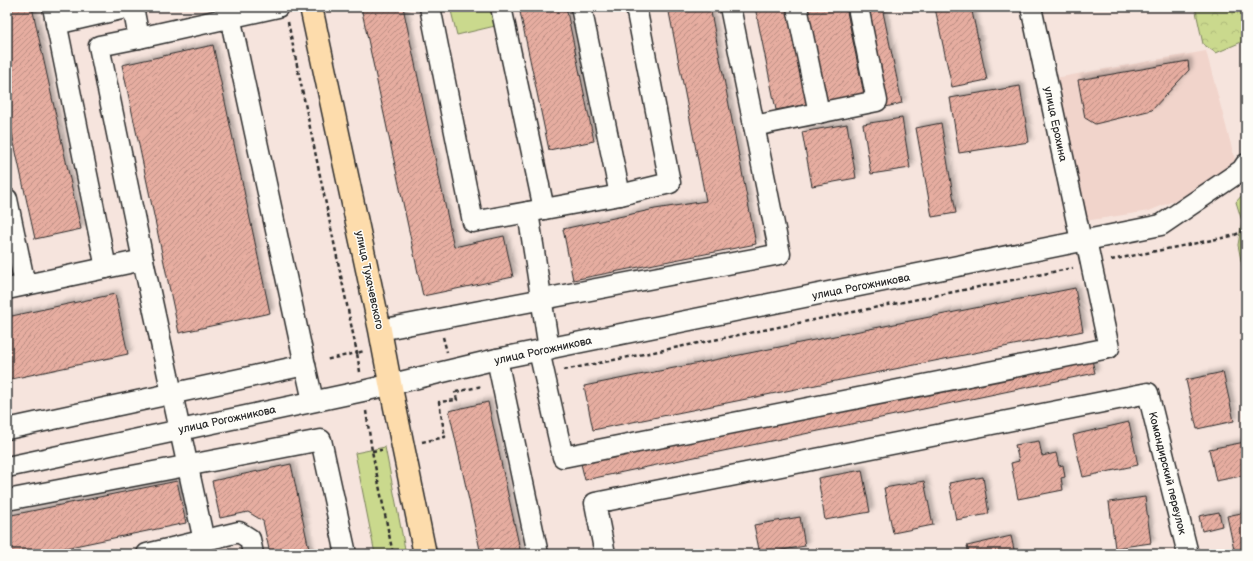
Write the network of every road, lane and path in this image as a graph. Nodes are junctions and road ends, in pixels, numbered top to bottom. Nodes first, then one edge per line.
1 (131, 7) edge
2 (311, 7) edge
3 (430, 7) edge
4 (501, 7) edge
5 (581, 7) edge
6 (636, 7) edge
7 (730, 7) edge
8 (797, 7) edge
9 (858, 7) edge
10 (1031, 7) edge
11 (282, 11) edge
12 (229, 12) edge
13 (54, 15) edge
14 (139, 38) junction
15 (819, 112) junction
16 (754, 126) junction
17 (1246, 164) edge
18 (620, 195) junction
19 (7, 199) edge
20 (536, 210) junction
21 (1246, 226) edge
22 (1083, 241) junction
23 (143, 260) junction
24 (1091, 264) junction
25 (106, 268) junction
26 (16, 287) edge
27 (541, 299) junction
28 (380, 330) junction
29 (544, 350) junction
30 (497, 359) junction
31 (305, 365) junction
32 (544, 374) junction
33 (503, 382) junction
34 (390, 384) junction
35 (456, 392) dead end
36 (172, 393) junction
37 (313, 401) junction
38 (7, 429) edge
39 (180, 429) junction
40 (372, 451) dead end
41 (187, 464) junction
42 (7, 467) edge
43 (7, 500) edge
44 (204, 541) junction
45 (154, 553) edge
46 (253, 554) edge
47 (346, 554) edge
48 (393, 554) edge
49 (425, 554) edge
50 (538, 554) edge
51 (606, 554) edge
52 (1188, 554) edge

1 - 13 street
1 - 14 street
2 - 28 main road, улица Тухачевского
3 - 20 street
4 - 20 street
5 - 18 street
6 - 18 street
7 - 16 street
8 - 15 street
9 - 15 street
10 - 22 street, улица Ерохина
11 - 12 street
11 - 31 path
12 - 14 street
12 - 31 street
13 - 25 street
14 - 23 street
15 - 16 street
16 - 27 street
17 - 22 street, улица Рогожникова
18 - 20 street
19 - 26 street
20 - 27 street
21 - 24 path
22 - 24 street, улица Ерохина
22 - 29 street, улица Рогожникова
23 - 25 street
23 - 36 street
24 - 32 path
24 - 32 street, улица Ерохина
25 - 26 street
27 - 28 street
27 - 29 street
28 - 34 main road, улица Тухачевского
29 - 30 street, улица Рогожникова
29 - 32 street
30 - 33 street
30 - 34 street, улица Рогожникова
31 - 36 street
31 - 37 street
33 - 35 path
33 - 50 street
34 - 37 street, улица Рогожникова
34 - 49 main road, улица Тухачевского
36 - 38 street
36 - 39 street
37 - 39 street, улица Рогожникова
39 - 41 street
39 - 42 street, улица Рогожникова
40 - 48 path
41 - 43 street
41 - 44 street
41 - 47 street
44 - 45 street
44 - 46 street
51 - 52 street, Командирский переулок

